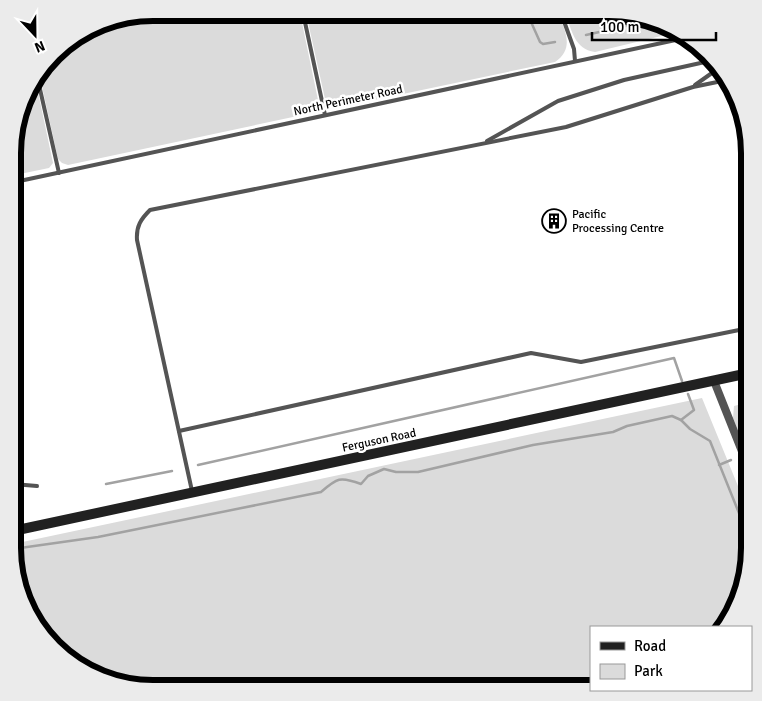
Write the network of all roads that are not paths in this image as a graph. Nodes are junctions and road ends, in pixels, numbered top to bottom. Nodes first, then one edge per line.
1 (305, 22) edge
2 (564, 22) edge
3 (677, 40) edge
4 (576, 61) junction
5 (704, 62) edge
6 (713, 73) edge
7 (720, 81) edge
8 (693, 86) junction
9 (39, 87) edge
10 (325, 115) junction
11 (483, 143) junction
12 (58, 173) junction
13 (21, 181) edge
14 (740, 330) edge
15 (741, 376) edge
16 (714, 381) junction
17 (179, 431) junction
18 (741, 447) edge
19 (22, 485) edge
20 (37, 486) dead end
21 (193, 494) junction
22 (22, 529) edge

1 - 10 lane
2 - 4 lane
3 - 4 lane, North Perimeter Road
4 - 10 lane, North Perimeter Road
5 - 11 lane
6 - 8 lane
7 - 8 lane
8 - 11 lane
9 - 12 lane
10 - 12 lane, North Perimeter Road
11 - 17 lane
12 - 13 lane, North Perimeter Road
14 - 17 lane
15 - 16 street, Ferguson Road
16 - 18 street
16 - 21 street, Ferguson Road
17 - 21 lane
19 - 20 lane
21 - 22 street, Ferguson Road

